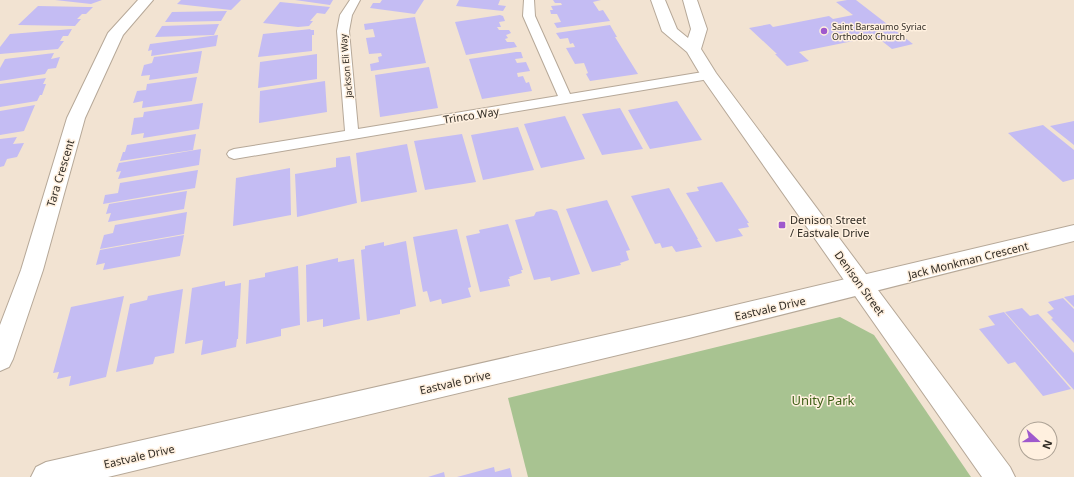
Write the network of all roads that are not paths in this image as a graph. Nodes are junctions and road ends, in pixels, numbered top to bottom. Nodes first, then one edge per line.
1 (146, 0) edge
2 (355, 0) edge
3 (529, 0) edge
4 (658, 0) edge
5 (690, 0) edge
6 (693, 49) junction
7 (709, 75) junction
8 (566, 99) junction
9 (352, 135) junction
10 (234, 154) dead end
11 (1074, 233) edge
12 (862, 286) junction
13 (0, 359) edge
14 (46, 477) edge
15 (1000, 477) edge

1 - 13 street, Tara Crescent
2 - 9 lane, Jackson Eli Way
3 - 8 lane
4 - 6 street, Denison Street
5 - 6 street
6 - 7 street, Denison Street
7 - 8 lane, Trinco Way
7 - 12 street, Denison Street
8 - 9 lane, Trinco Way
9 - 10 lane, Trinco Way
11 - 12 street, Jack Monkman Crescent
12 - 14 street, Eastvale Drive
12 - 15 street, Denison Street

